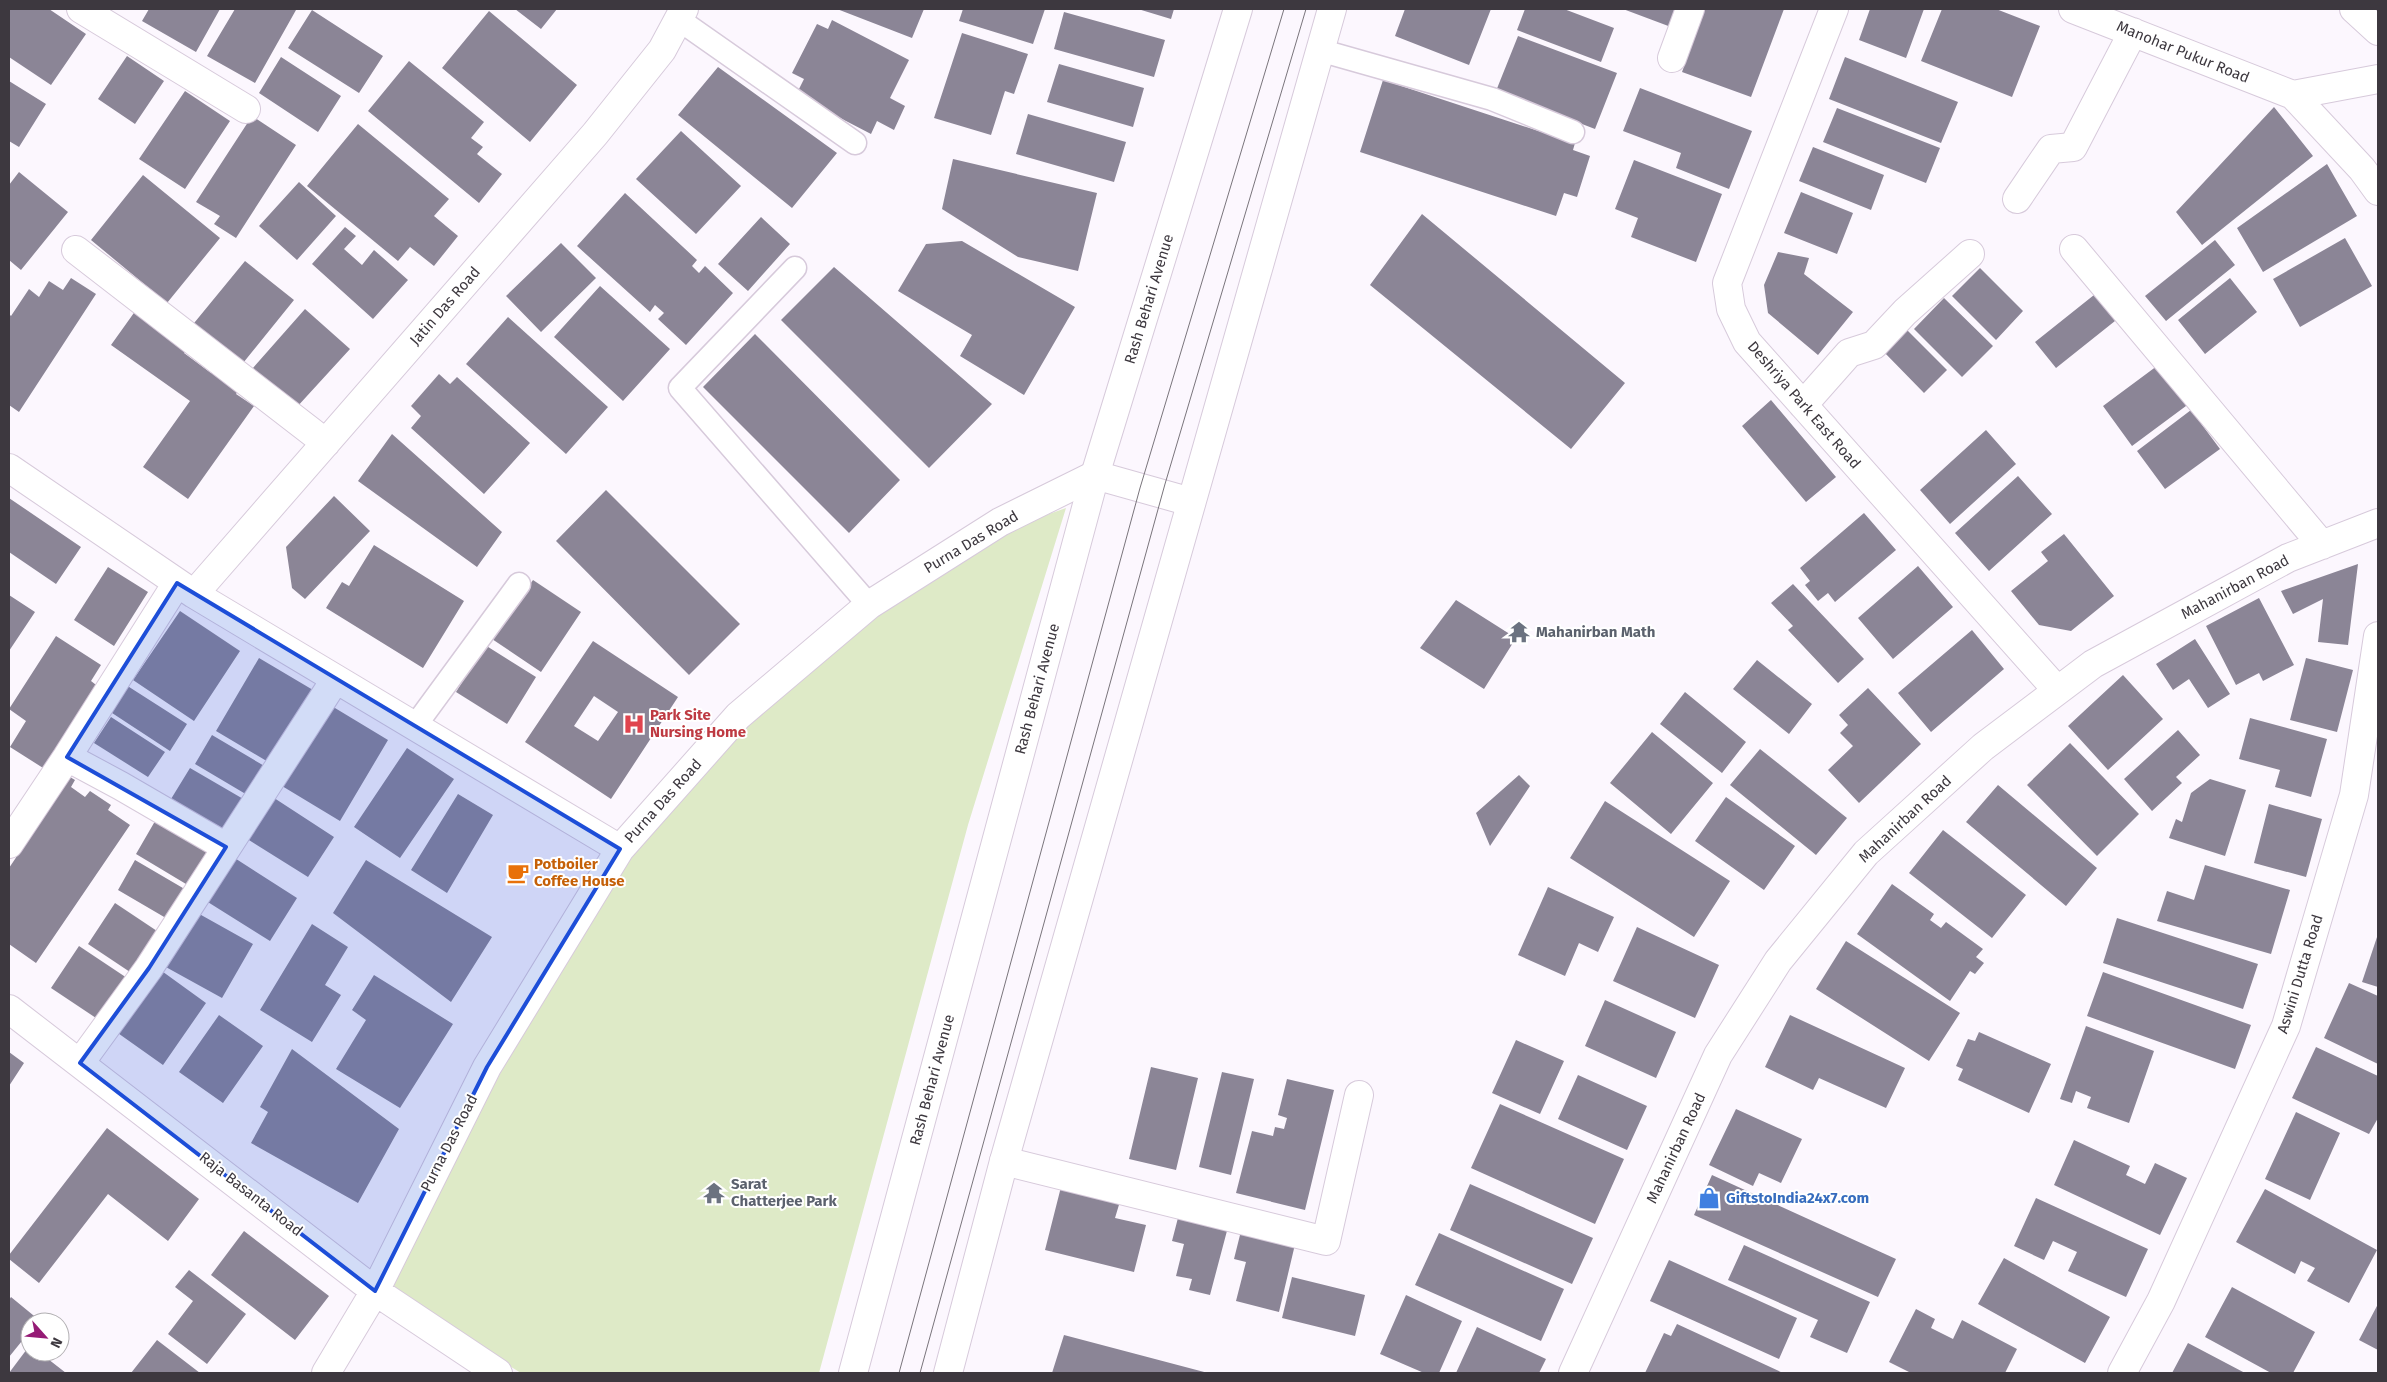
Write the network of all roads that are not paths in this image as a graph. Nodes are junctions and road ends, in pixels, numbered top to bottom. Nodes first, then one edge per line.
1 (82, 9) edge
2 (1238, 9) edge
3 (1332, 9) edge
4 (1690, 9) edge
5 (1834, 9) edge
6 (2073, 9) edge
7 (2354, 9) edge
8 (681, 14) edge
9 (2378, 31) edge
10 (2133, 32) junction
11 (1319, 50) junction
12 (1672, 58) dead end
13 (2378, 79) edge
14 (2293, 95) junction
15 (246, 109) dead end
16 (1572, 132) dead end
17 (855, 144) dead end
18 (2378, 190) edge
19 (2017, 199) dead end
20 (2074, 249) dead end
21 (76, 250) dead end
22 (1970, 254) dead end
23 (795, 268) dead end
24 (1803, 406) junction
25 (326, 443) junction
26 (9, 468) edge
27 (1095, 475) junction
28 (1191, 502) junction
29 (2378, 523) edge
30 (2322, 545) junction
31 (519, 584) dead end
32 (186, 588) junction
33 (869, 605) junction
34 (2378, 636) edge
35 (335, 680) junction
36 (2057, 690) junction
37 (415, 726) junction
38 (67, 757) junction
39 (9, 844) edge
40 (226, 847) junction
41 (620, 849) junction
42 (9, 1009) edge
43 (80, 1063) junction
44 (1359, 1095) dead end
45 (1004, 1161) junction
46 (375, 1291) junction
47 (326, 1373) edge
48 (498, 1373) edge
49 (853, 1373) edge
50 (948, 1373) edge
51 (1573, 1373) edge
52 (2122, 1373) edge

1 - 15 street
2 - 27 street, Rash Behari Avenue
3 - 11 street
4 - 12 street
5 - 24 street, Deshriya Park East Road
6 - 10 street, Manohar Pukur Road
7 - 9 street
8 - 17 lane
8 - 25 street, Jatin Das Road
10 - 14 street, Manohar Pukur Road
10 - 19 street
11 - 16 lane
11 - 28 street
13 - 14 street
14 - 18 street
20 - 30 street
21 - 25 street
22 - 24 street
23 - 33 lane
24 - 36 street, Deshriya Park East Road
25 - 32 street, Jatin Das Road
26 - 32 street
27 - 28 street
27 - 33 street, Purna Das Road
27 - 49 street, Rash Behari Avenue
28 - 45 street
29 - 30 street, Mahanirban Road
30 - 36 street, Mahanirban Road
31 - 37 lane
32 - 35 street
32 - 38 street, Jatin Das Road
33 - 41 street, Purna Das Road
34 - 52 street, Aswini Dutta Road
35 - 37 street
35 - 40 street
36 - 51 street, Mahanirban Road
37 - 41 street
38 - 39 street, Jatin Das Road
38 - 40 street
40 - 43 street
41 - 46 street, Purna Das Road
42 - 43 street, Raja Basanta Road
43 - 46 street, Raja Basanta Road
44 - 45 street
45 - 50 street
46 - 47 street, Purna Das Road
46 - 48 street, Raja Basanta Road

